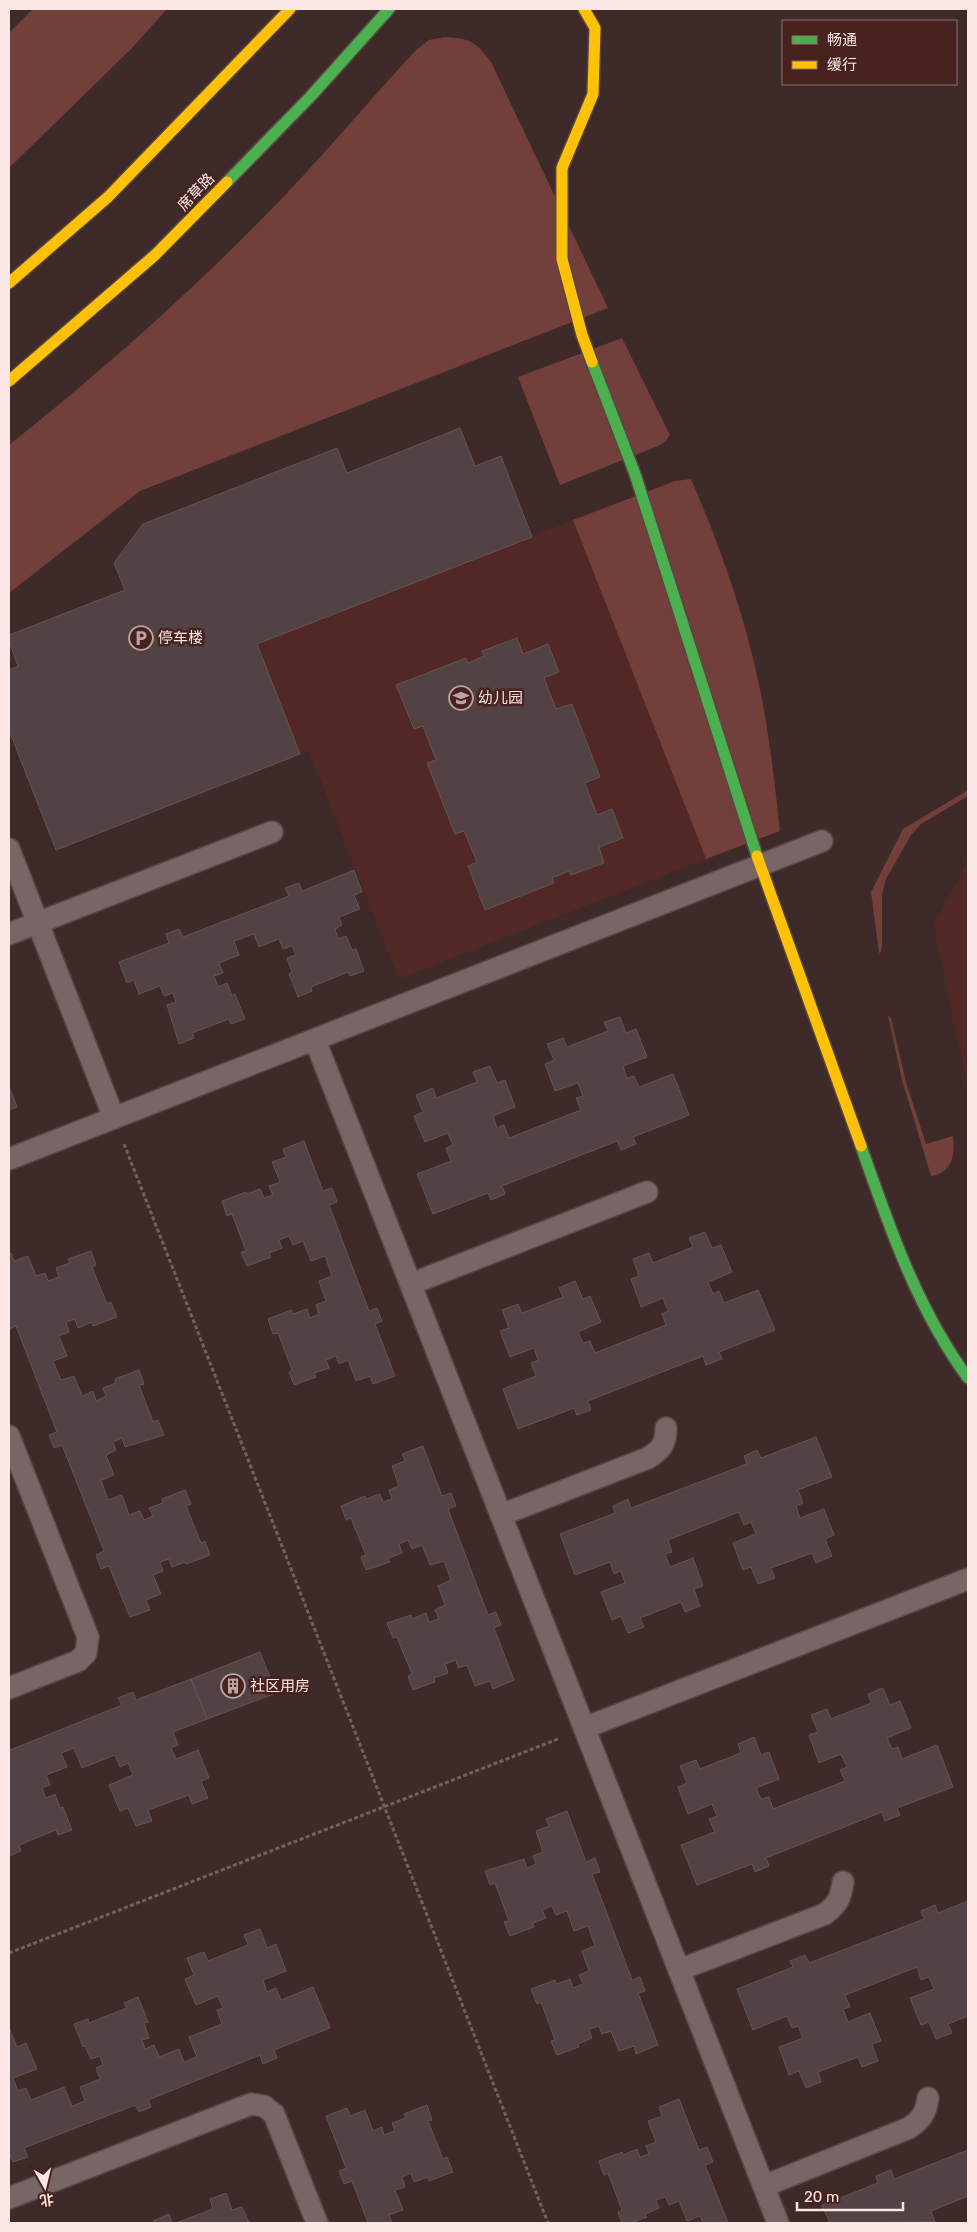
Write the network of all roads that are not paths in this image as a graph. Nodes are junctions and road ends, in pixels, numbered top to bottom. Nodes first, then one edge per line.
1 (290, 9) edge
2 (389, 9) edge
3 (584, 9) edge
4 (9, 283) edge
5 (9, 381) edge
6 (272, 832) dead end
7 (822, 841) dead end
8 (9, 848) edge
9 (760, 866) junction
10 (38, 923) junction
11 (9, 934) edge
12 (314, 1040) junction
13 (114, 1118) junction
14 (9, 1159) edge
15 (646, 1192) dead end
16 (411, 1284) junction
17 (968, 1378) edge
18 (666, 1428) dead end
19 (9, 1440) edge
20 (500, 1515) junction
21 (968, 1579) edge
22 (9, 1688) edge
23 (584, 1728) junction
24 (843, 1882) dead end
25 (679, 1970) junction
26 (928, 2098) dead end
27 (764, 2186) junction
28 (9, 2198) edge
29 (316, 2223) edge
30 (778, 2223) edge

1 - 4 street
2 - 5 street, 席草路
3 - 9 street
6 - 10 lane
7 - 9 lane
8 - 10 lane
9 - 12 lane
9 - 17 street
10 - 11 lane
10 - 13 lane
12 - 13 lane
12 - 16 lane
13 - 14 lane
15 - 16 lane
16 - 20 lane
18 - 20 lane
19 - 22 lane
20 - 23 lane
21 - 23 lane
23 - 25 lane
24 - 25 lane
25 - 27 lane
26 - 27 lane
27 - 30 lane
28 - 29 lane

